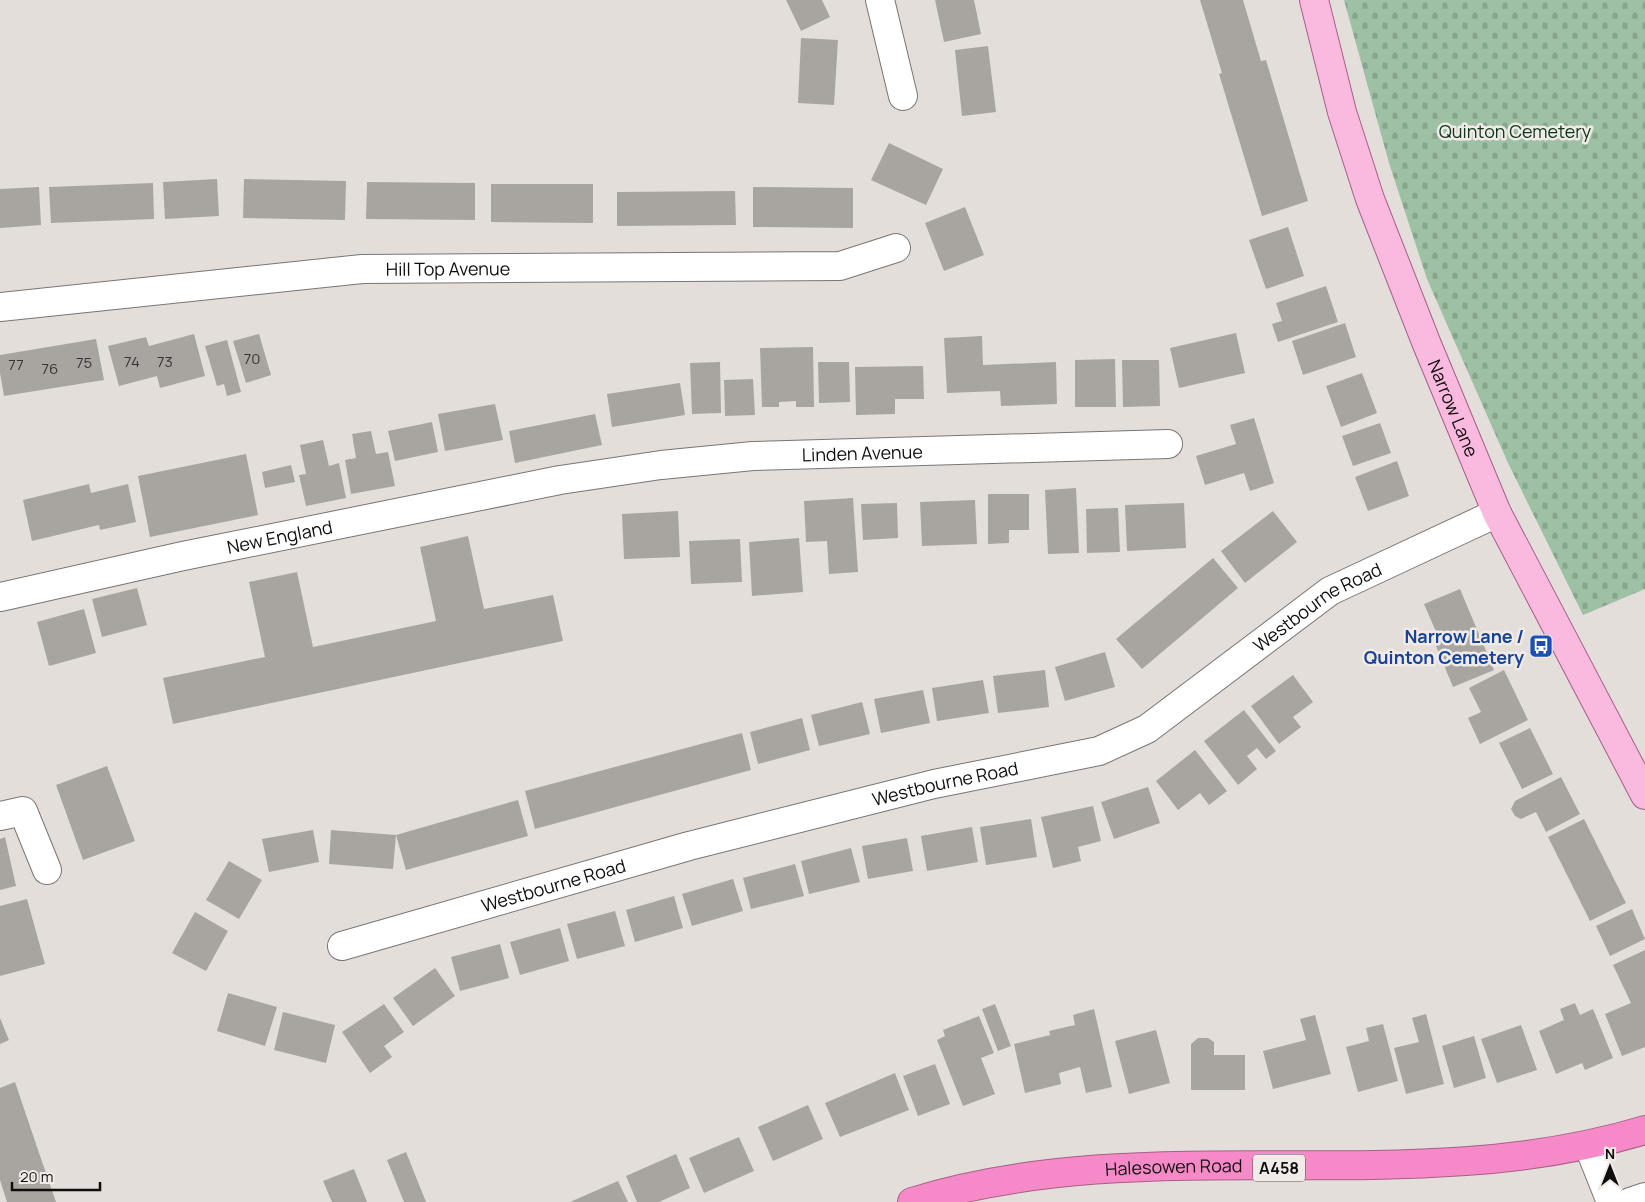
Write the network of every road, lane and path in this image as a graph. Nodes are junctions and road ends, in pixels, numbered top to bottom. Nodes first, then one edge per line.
1 (880, 0) edge
2 (1314, 0) edge
3 (903, 96) dead end
4 (896, 248) dead end
5 (0, 307) edge
6 (1168, 444) dead end
7 (560, 480) joint
8 (1497, 513) junction
9 (0, 598) edge
10 (1641, 778) edge
11 (0, 816) edge
12 (47, 870) dead end
13 (342, 946) dead end
14 (1645, 1130) edge
15 (1589, 1146) junction
16 (1645, 1197) edge
17 (912, 1202) edge
18 (1612, 1202) edge
19 (1630, 1202) edge

1 - 3 street
2 - 8 main road, Narrow Lane
4 - 5 street, Hill Top Avenue
6 - 7 street, Linden Avenue
7 - 9 street, New England
8 - 10 main road, Narrow Lane
8 - 13 street, Westbourne Road
11 - 12 street
14 - 15 highway, Halesowen Road / A458
15 - 17 highway, Halesowen Road / A458
15 - 18 street
16 - 19 street

